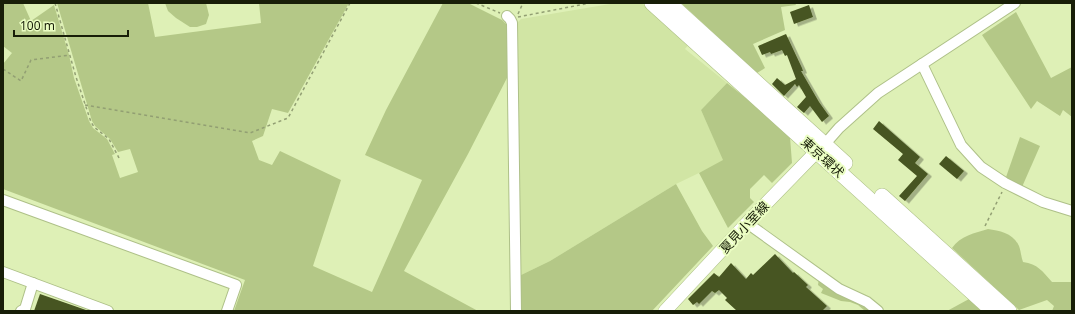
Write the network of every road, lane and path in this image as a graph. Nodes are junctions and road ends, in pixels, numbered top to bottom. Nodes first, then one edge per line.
1 (55, 3) edge
2 (350, 3) edge
3 (476, 3) edge
4 (523, 3) edge
5 (590, 3) edge
6 (652, 3) edge
7 (669, 3) edge
8 (1015, 3) edge
9 (507, 16) joint
10 (70, 55) junction
11 (922, 64) junction
12 (3, 69) edge
13 (85, 105) junction
14 (821, 147) junction
15 (119, 158) dead end
16 (1006, 183) junction
17 (3, 200) edge
18 (1072, 211) edge
19 (747, 223) junction
20 (985, 226) dead end
21 (3, 272) edge
22 (33, 283) junction
23 (21, 311) edge
24 (108, 311) edge
25 (227, 311) edge
26 (516, 311) edge
27 (665, 311) edge
28 (878, 311) edge
29 (993, 311) edge
30 (1009, 311) edge

1 - 10 path
2 - 13 path
3 - 9 path
4 - 5 path
6 - 14 highway, 東京環状
7 - 14 highway, 東京環状
8 - 11 street
9 - 26 street
10 - 12 path
10 - 13 path
11 - 14 street
11 - 16 street
13 - 15 path
14 - 19 main road, 夏見小室線
14 - 29 highway, 東京環状
14 - 30 highway, 東京環状
16 - 18 street
16 - 20 path
17 - 25 street
19 - 27 main road, 夏見小室線
19 - 28 street
21 - 22 street
22 - 23 street
22 - 24 street

